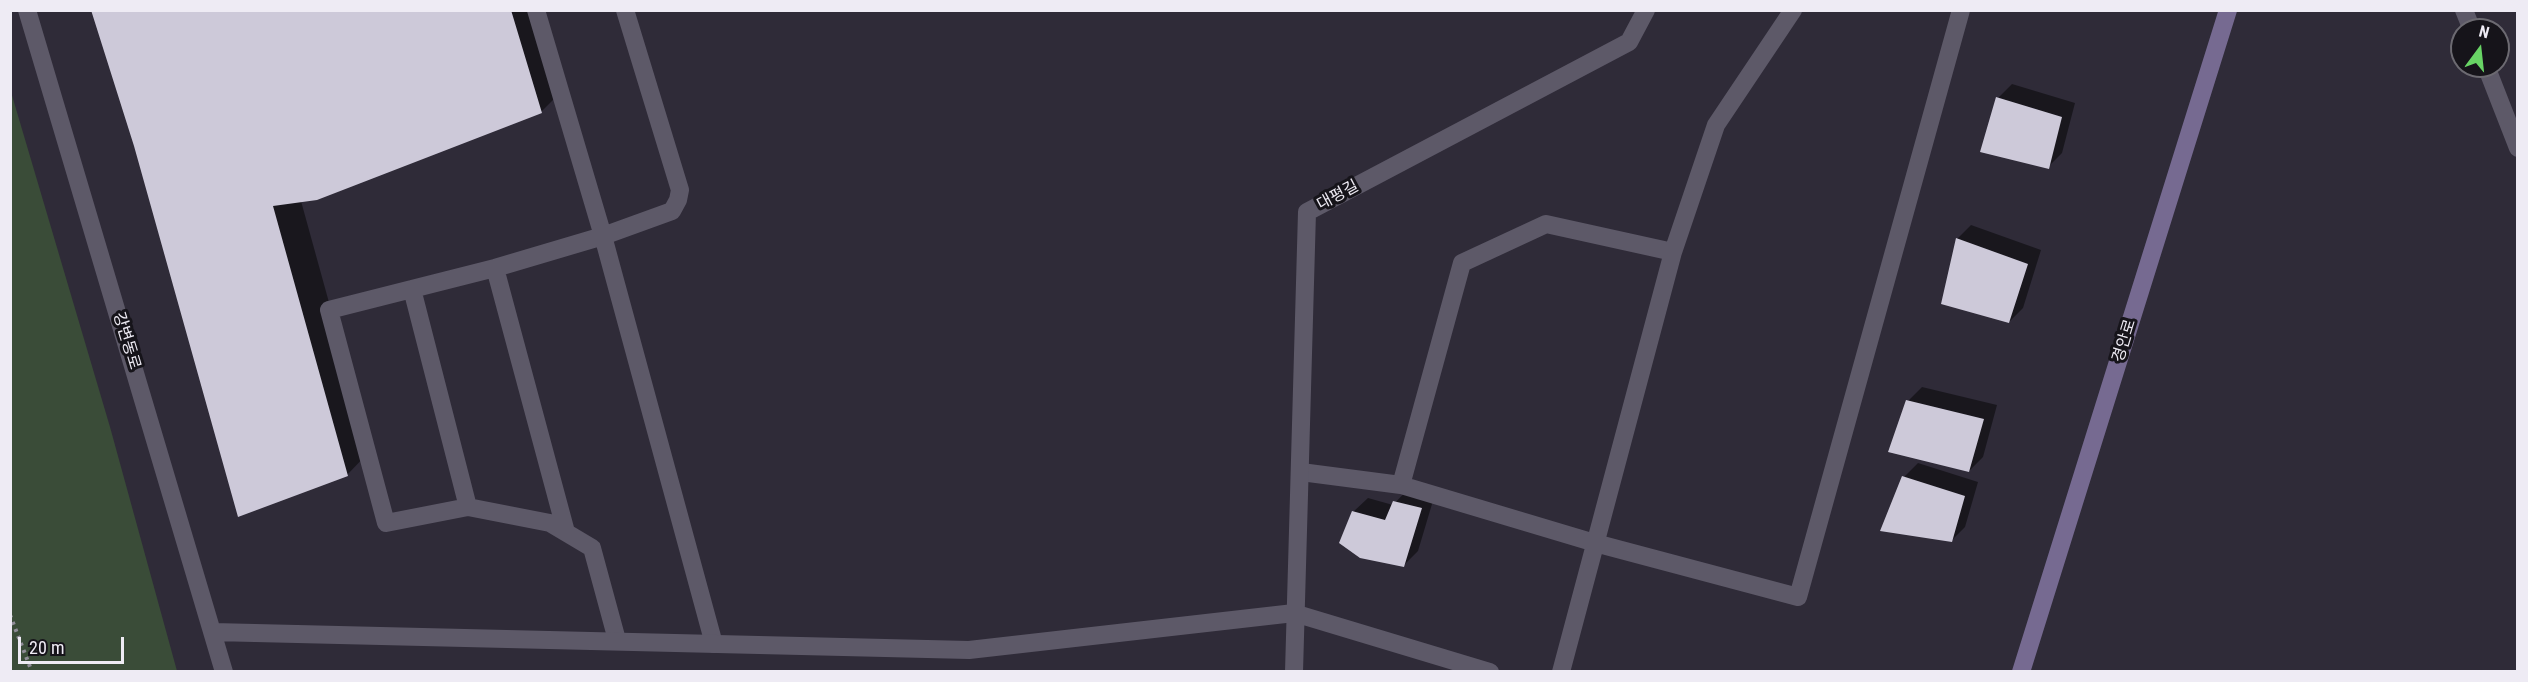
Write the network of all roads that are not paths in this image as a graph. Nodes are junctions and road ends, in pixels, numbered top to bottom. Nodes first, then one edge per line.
1 (27, 10) edge
2 (536, 10) edge
3 (625, 10) edge
4 (1646, 10) edge
5 (1793, 10) edge
6 (1961, 10) edge
7 (2228, 10) edge
8 (2491, 78) edge
9 (2517, 148) edge
10 (603, 236) junction
11 (1672, 252) junction
12 (495, 268) junction
13 (412, 290) junction
14 (1301, 472) junction
15 (1401, 485) junction
16 (468, 507) junction
17 (566, 532) junction
18 (1595, 543) junction
19 (1294, 613) junction
20 (213, 632) junction
21 (617, 640) junction
22 (714, 644) junction
23 (224, 672) edge
24 (1294, 672) edge
25 (1490, 672) edge
26 (1561, 672) edge
27 (2021, 672) edge

1 - 20 street, 강변동로
2 - 10 street
3 - 10 street
4 - 14 street, 대평길
5 - 11 street
6 - 18 street
7 - 27 street, 경안로
8 - 9 street
10 - 12 street
10 - 22 street
11 - 15 street
11 - 18 street
12 - 13 street
12 - 17 street
13 - 16 street
13 - 16 street
14 - 15 street
14 - 19 street, 대평길
15 - 18 street
16 - 17 street
17 - 21 street
18 - 26 street
19 - 22 street
19 - 24 street, 대평길
19 - 25 street
20 - 21 street
20 - 23 street, 강변동로
21 - 22 street

